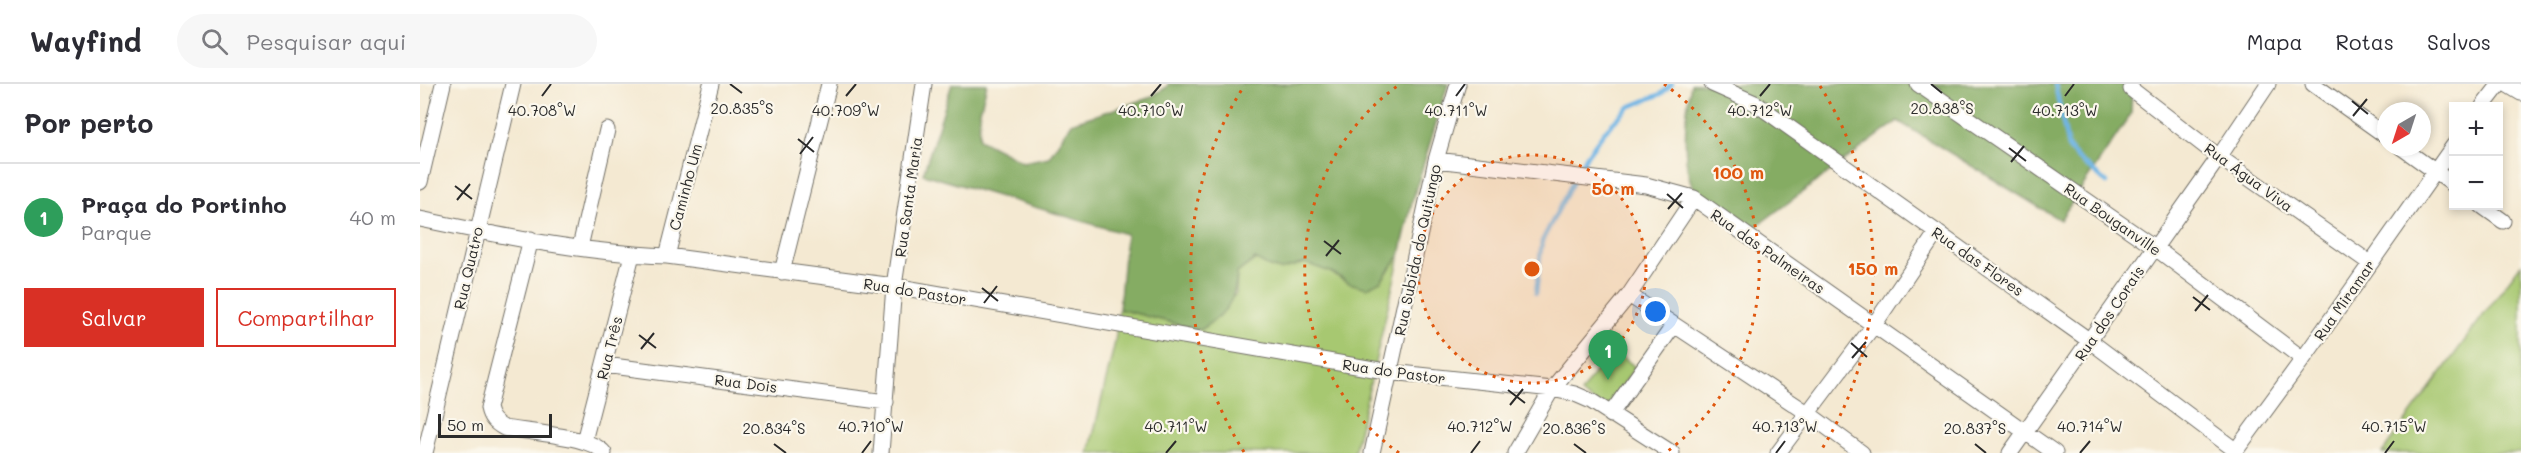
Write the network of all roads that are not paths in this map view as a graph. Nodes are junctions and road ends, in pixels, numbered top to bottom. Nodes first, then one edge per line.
1 (443, 84) edge
2 (513, 84) edge
3 (711, 84) edge
4 (829, 84) edge
5 (924, 84) edge
6 (1458, 84) edge
7 (1712, 84) edge
8 (1918, 84) edge
9 (2268, 84) edge
10 (2313, 84) edge
11 (2500, 84) edge
12 (2506, 84) edge
13 (2131, 89) dead end
14 (2521, 93) edge
15 (2486, 102) edge
16 (607, 130) dead end
17 (2377, 130) edge
18 (2449, 151) edge
19 (2414, 156) edge
20 (2219, 157) junction
21 (1436, 160) junction
22 (2434, 170) junction
23 (2449, 181) edge
24 (420, 182) edge
25 (1694, 198) junction
26 (2488, 210) edge
27 (420, 219) edge
28 (2503, 221) dead end
29 (477, 231) junction
30 (1937, 232) junction
31 (531, 239) junction
32 (580, 247) junction
33 (2154, 247) junction
34 (632, 255) junction
35 (667, 256) junction
36 (2370, 262) junction
37 (782, 273) junction
38 (894, 286) junction
39 (1629, 295) junction
40 (1674, 325) junction
41 (1874, 325) junction
42 (2090, 341) junction
43 (2303, 359) junction
44 (605, 365) junction
45 (1391, 372) junction
46 (1552, 389) junction
47 (886, 402) junction
48 (1809, 414) junction
49 (1611, 415) junction
50 (2027, 431) junction
51 (584, 441) junction
52 (2235, 452) edge
53 (425, 453) edge
54 (604, 453) edge
55 (881, 453) edge
56 (1372, 453) edge
57 (1515, 453) edge
58 (1672, 453) edge
59 (1778, 453) edge
60 (1862, 453) edge
61 (2010, 453) edge
62 (2055, 453) edge

1 - 24 street
2 - 29 street, Rua Quatro
3 - 35 street, Caminho Um
4 - 37 street
5 - 38 street, Rua Santa Maria
6 - 21 street, Rua Subida do Quitungo
7 - 30 street, Rua das Flores
8 - 33 street, Rua Bouganville
9 - 20 street, Rua dos Corais
10 - 17 street
11 - 15 street
12 - 14 street
13 - 20 street, Rua Água Viva
16 - 32 street
18 - 22 street, Rua Miramar
19 - 22 street
20 - 33 street, Rua dos Corais
20 - 36 street, Rua Água Viva
21 - 25 street, Rua das Palmeiras
21 - 45 street, Rua Subida do Quitungo
22 - 23 street
22 - 36 street, Rua Miramar
25 - 39 street
25 - 41 street, Rua das Palmeiras
26 - 28 street
27 - 29 street, Rua do Pastor
29 - 31 street, Rua do Pastor
29 - 53 street, Rua Quatro
30 - 41 street
30 - 42 street, Rua das Flores
31 - 32 street, Rua do Pastor
31 - 51 street
32 - 34 street, Rua do Pastor
33 - 42 street, Rua dos Corais
33 - 43 street, Rua Bouganville
34 - 35 street, Rua do Pastor
34 - 44 street, Rua Três
35 - 37 street, Rua do Pastor
36 - 43 street, Rua Miramar
37 - 38 street, Rua do Pastor
38 - 45 street, Rua do Pastor
38 - 47 street, Rua Santa Maria
39 - 40 street
39 - 46 street
40 - 48 street
40 - 49 street
41 - 48 street
41 - 50 street, Rua das Palmeiras
42 - 50 street, Rua dos Corais
42 - 52 street, Rua das Flores
43 - 52 street, Rua Miramar
44 - 47 street, Rua Dois
44 - 51 street, Rua Três
45 - 46 street, Rua do Pastor
45 - 56 street, Rua Subida do Quitungo
46 - 49 street, Rua do Pastor
46 - 57 street
47 - 55 street, Rua Santa Maria
48 - 59 street
48 - 60 street
49 - 58 street, Rua do Pastor
50 - 61 street, Rua dos Corais
50 - 62 street, Rua das Palmeiras
51 - 54 street

